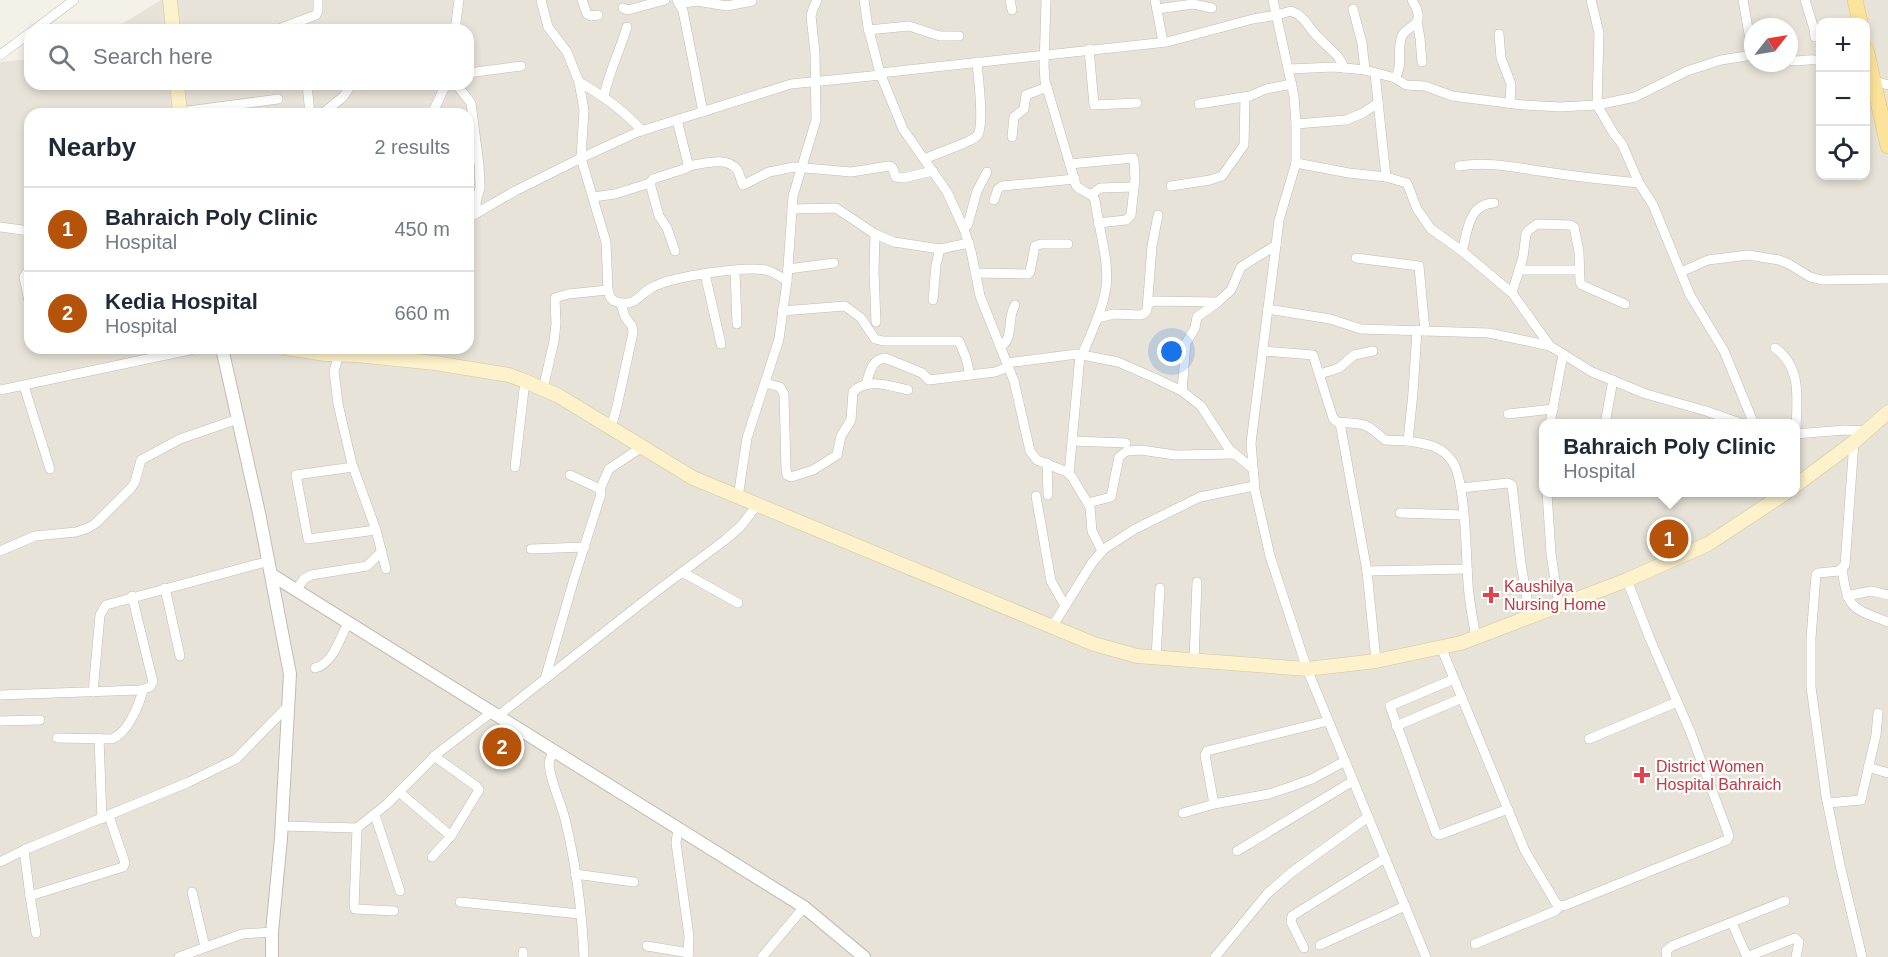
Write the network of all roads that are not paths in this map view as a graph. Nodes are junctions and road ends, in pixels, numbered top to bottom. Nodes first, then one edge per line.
1 (74, 0) edge
2 (170, 0) edge
3 (318, 0) edge
4 (459, 0) edge
5 (541, 0) edge
6 (582, 0) edge
7 (665, 0) edge
8 (818, 0) edge
9 (864, 0) edge
10 (1046, 0) edge
11 (1274, 0) edge
12 (1412, 0) edge
13 (1591, 0) edge
14 (1743, 0) edge
15 (1805, 0) edge
16 (1855, 0) edge
17 (752, 1) edge
18 (678, 2) edge
19 (1156, 4) edge
20 (623, 8) dead end
21 (1212, 8) dead end
22 (1353, 9) dead end
23 (598, 15) dead end
24 (1277, 15) junction
25 (1746, 18) edge
26 (1859, 18) edge
27 (1417, 22) junction
28 (42, 24) edge
29 (172, 24) edge
30 (294, 24) edge
31 (455, 24) edge
32 (627, 27) dead end
33 (868, 30) junction
34 (1499, 34) dead end
35 (960, 36) dead end
36 (1815, 37) dead end
37 (24, 38) edge
38 (1163, 42) junction
39 (1089, 49) junction
40 (1045, 54) junction
41 (0, 56) edge
42 (1744, 56) edge
43 (1816, 59) edge
44 (977, 62) junction
45 (1422, 62) dead end
46 (1798, 62) edge
47 (520, 66) dead end
48 (1344, 68) junction
49 (1289, 69) junction
50 (474, 72) edge
51 (1370, 72) junction
52 (881, 74) junction
53 (1395, 78) junction
54 (1870, 80) edge
55 (579, 82) junction
56 (815, 82) junction
57 (1870, 83) edge
58 (1292, 84) junction
59 (1888, 86) edge
60 (1047, 87) junction
61 (178, 90) edge
62 (308, 90) edge
63 (348, 90) edge
64 (443, 90) edge
65 (461, 90) edge
66 (604, 96) junction
67 (1245, 97) junction
68 (278, 99) dead end
69 (1137, 103) dead end
70 (1378, 103) junction
71 (1199, 104) dead end
72 (1510, 104) junction
73 (1597, 105) junction
74 (179, 108) edge
75 (215, 108) edge
76 (309, 108) edge
77 (329, 108) edge
78 (435, 108) edge
79 (472, 108) edge
80 (703, 112) junction
81 (677, 120) junction
82 (1296, 124) junction
83 (474, 126) edge
84 (642, 131) junction
85 (1012, 137) dead end
86 (1888, 146) edge
87 (581, 158) junction
88 (925, 159) junction
89 (1296, 163) junction
90 (1070, 164) junction
91 (688, 166) junction
92 (802, 166) junction
93 (1459, 166) dead end
94 (933, 171) junction
95 (987, 172) dead end
96 (1386, 177) junction
97 (1075, 179) junction
98 (650, 183) junction
99 (1639, 183) junction
100 (1170, 186) dead end
101 (1134, 188) junction
102 (1092, 194) junction
103 (592, 197) junction
104 (994, 200) dead end
105 (1494, 203) dead end
106 (474, 208) edge
107 (792, 209) junction
108 (474, 214) edge
109 (1158, 215) dead end
110 (1098, 223) junction
111 (0, 226) edge
112 (964, 229) junction
113 (24, 230) edge
114 (875, 234) junction
115 (969, 243) junction
116 (1068, 244) dead end
117 (1276, 245) junction
118 (940, 249) junction
119 (675, 251) dead end
120 (1462, 251) junction
121 (1356, 258) dead end
122 (834, 263) dead end
123 (788, 269) junction
124 (1519, 270) junction
125 (1579, 270) junction
126 (735, 271) junction
127 (1681, 272) junction
128 (975, 273) junction
129 (705, 274) junction
130 (1888, 279) edge
131 (787, 281) junction
132 (608, 290) junction
133 (1512, 293) junction
134 (933, 300) dead end
135 (1218, 302) junction
136 (621, 304) junction
137 (1148, 304) junction
138 (1625, 304) dead end
139 (1015, 305) dead end
140 (1268, 309) junction
141 (782, 311) junction
142 (1097, 318) junction
143 (876, 322) dead end
144 (737, 324) dead end
145 (1421, 331) junction
146 (721, 344) dead end
147 (1000, 346) junction
148 (1550, 346) junction
149 (1775, 348) dead end
150 (1263, 351) junction
151 (1373, 351) dead end
152 (171, 354) edge
153 (223, 354) edge
154 (339, 354) edge
155 (377, 354) edge
156 (1563, 354) junction
157 (1081, 355) junction
158 (1007, 365) junction
159 (1320, 374) junction
160 (970, 375) junction
161 (1613, 380) junction
162 (525, 381) junction
163 (765, 383) junction
164 (866, 384) junction
165 (24, 386) junction
166 (543, 389) junction
167 (0, 390) edge
168 (908, 390) dead end
169 (1182, 391) junction
170 (1553, 409) junction
171 (1888, 412) edge
172 (1508, 414) dead end
173 (238, 419) junction
174 (1551, 419) edge
175 (1606, 419) edge
176 (1730, 419) edge
177 (1752, 419) edge
178 (1795, 419) edge
179 (1340, 423) junction
180 (611, 428) junction
181 (1866, 432) junction
182 (1800, 434) edge
183 (1073, 441) junction
184 (1408, 441) junction
185 (1126, 442) dead end
186 (1854, 442) junction
187 (642, 447) junction
188 (1235, 454) junction
189 (1047, 463) junction
190 (353, 467) junction
191 (515, 467) dead end
192 (50, 469) dead end
193 (1253, 470) junction
194 (1069, 474) junction
195 (570, 475) dead end
196 (1800, 482) edge
197 (1254, 486) junction
198 (1461, 488) junction
199 (600, 489) junction
200 (1048, 495) dead end
201 (1036, 496) dead end
202 (738, 497) junction
203 (1547, 497) edge
204 (1779, 497) edge
205 (1088, 503) junction
206 (757, 505) junction
207 (1400, 513) dead end
208 (1463, 515) junction
209 (376, 530) junction
210 (585, 547) junction
211 (531, 549) dead end
212 (0, 551) edge
213 (382, 551) junction
214 (1102, 552) junction
215 (269, 561) junction
216 (1467, 568) junction
217 (386, 569) dead end
218 (1842, 569) junction
219 (1367, 571) junction
220 (682, 572) junction
221 (272, 575) junction
222 (1627, 580) junction
223 (1197, 582) dead end
224 (165, 588) junction
225 (1160, 588) dead end
226 (296, 590) junction
227 (1888, 595) edge
228 (132, 596) junction
229 (1847, 596) junction
230 (738, 603) dead end
231 (1065, 606) junction
232 (1559, 606) junction
233 (1530, 617) junction
234 (1888, 622) edge
235 (348, 623) junction
236 (1052, 627) junction
237 (1476, 638) junction
238 (1441, 647) junction
239 (180, 656) dead end
240 (1156, 657) junction
241 (1194, 660) junction
242 (1376, 661) junction
243 (315, 668) dead end
244 (1307, 669) junction
245 (545, 679) junction
246 (1454, 679) junction
247 (143, 690) junction
248 (93, 692) junction
249 (0, 695) edge
250 (1462, 698) junction
251 (1677, 702) junction
252 (288, 706) junction
253 (1878, 713) dead end
254 (495, 714) junction
255 (40, 720) dead end
256 (0, 721) edge
257 (1328, 721) junction
258 (1396, 726) junction
259 (57, 738) dead end
260 (99, 738) junction
261 (1589, 738) dead end
262 (553, 750) junction
263 (434, 756) junction
264 (1345, 760) junction
265 (1868, 767) junction
266 (1888, 773) edge
267 (1353, 781) junction
268 (399, 792) junction
269 (1828, 803) junction
270 (1214, 804) junction
271 (1508, 809) junction
272 (1183, 813) dead end
273 (375, 815) junction
274 (105, 817) junction
275 (1368, 817) junction
276 (282, 826) junction
277 (357, 828) junction
278 (678, 828) junction
279 (451, 836) junction
280 (24, 850) junction
281 (1237, 851) dead end
282 (432, 857) dead end
283 (1385, 858) junction
284 (0, 862) edge
285 (575, 874) junction
286 (634, 882) dead end
287 (400, 891) dead end
288 (192, 892) dead end
289 (30, 896) junction
290 (1785, 901) dead end
291 (460, 902) dead end
292 (1405, 906) junction
293 (1560, 906) junction
294 (804, 908) junction
295 (394, 911) dead end
296 (580, 914) junction
297 (1732, 923) junction
298 (273, 932) junction
299 (36, 933) dead end
300 (1475, 944) dead end
301 (1320, 945) dead end
302 (647, 946) dead end
303 (206, 948) junction
304 (1304, 948) dead end
305 (689, 955) edge
306 (179, 957) edge
307 (272, 957) edge
308 (584, 957) edge
309 (762, 957) edge
310 (864, 957) edge
311 (1215, 957) edge
312 (1426, 957) edge
313 (1667, 957) edge
314 (1796, 957) edge
315 (1862, 957) edge

1 - 28 street
2 - 29 main road
3 - 30 street
4 - 31 street
5 - 55 street
6 - 23 street
7 - 20 street
8 - 56 street
9 - 33 street
10 - 40 street
11 - 24 street
12 - 27 street
13 - 73 street
14 - 25 street
15 - 36 street
16 - 26 main road
17 - 18 street
18 - 80 street
19 - 21 street
19 - 38 street
22 - 51 street
24 - 38 street
24 - 48 street
24 - 49 street
27 - 45 street
27 - 53 street
32 - 66 street
33 - 35 street
33 - 52 street
34 - 72 street
37 - 41 street
38 - 39 street
39 - 40 street
39 - 69 street
40 - 44 street
40 - 60 street
42 - 73 street
43 - 46 street
44 - 52 street
44 - 88 street
47 - 50 street
48 - 49 street
48 - 51 street
49 - 58 street
51 - 53 street
51 - 70 street
52 - 56 street
52 - 88 street
53 - 72 street
54 - 59 street
55 - 66 street
55 - 87 street
56 - 80 street
56 - 92 street
57 - 86 main road
58 - 67 street
58 - 82 street
60 - 85 street
60 - 90 street
61 - 74 main road
62 - 76 street
63 - 77 street
64 - 78 street
65 - 79 street
66 - 84 street
67 - 71 street
67 - 100 street
68 - 75 street
70 - 82 street
70 - 96 street
72 - 73 street
73 - 99 street
80 - 81 street
81 - 84 street
81 - 91 street
82 - 89 street
83 - 106 street
84 - 87 street
87 - 103 street
87 - 108 street
88 - 94 street
89 - 96 street
89 - 117 street
90 - 97 street
90 - 101 street
91 - 92 street
91 - 98 street
92 - 94 street
92 - 107 street
93 - 99 street
94 - 112 street
95 - 112 street
96 - 120 street
97 - 102 street
97 - 104 street
98 - 103 street
98 - 119 street
99 - 127 street
101 - 102 street
101 - 110 street
102 - 110 street
103 - 132 street
105 - 120 street
107 - 114 street
107 - 123 street
109 - 137 street
110 - 142 street
111 - 113 street
112 - 115 street
114 - 118 street
114 - 143 street
115 - 118 street
115 - 128 street
116 - 128 street
117 - 135 street
117 - 140 street
118 - 134 street
120 - 133 street
121 - 145 street
122 - 123 street
123 - 131 street
124 - 125 street
124 - 125 street
124 - 133 street
125 - 138 street
126 - 129 street
126 - 131 street
126 - 144 street
127 - 130 street
127 - 177 street
128 - 147 street
129 - 136 street
129 - 146 street
131 - 141 street
132 - 136 street
132 - 166 street
133 - 148 street
135 - 137 street
135 - 169 street
136 - 180 street
137 - 142 street
139 - 147 street
140 - 145 street
140 - 150 street
141 - 160 street
141 - 163 street
142 - 157 street
145 - 148 street
145 - 184 street
147 - 158 street
148 - 156 street
149 - 178 street
150 - 159 street
150 - 193 street
151 - 159 street
152 - 165 street
153 - 173 street
154 - 190 street
155 - 162 main road
156 - 161 street
156 - 170 street
157 - 158 street
157 - 169 street
157 - 183 street
158 - 160 street
158 - 189 street
159 - 179 street
160 - 164 street
161 - 175 street
161 - 176 street
162 - 166 main road
162 - 191 street
163 - 164 street
163 - 202 street
164 - 168 street
165 - 167 street
165 - 192 street
166 - 180 main road
169 - 188 street
170 - 172 street
170 - 174 street
171 - 181 main road
173 - 212 street
173 - 215 street
179 - 184 street
179 - 219 street
180 - 187 main road
181 - 182 street
181 - 186 main road
183 - 185 street
183 - 194 street
184 - 198 street
186 - 196 main road
186 - 218 street
187 - 199 street
187 - 202 main road
188 - 193 street
188 - 205 street
189 - 194 street
189 - 200 street
190 - 209 street
190 - 209 street
193 - 197 street
194 - 205 street
195 - 199 street
197 - 214 street
197 - 244 street
198 - 208 street
198 - 233 street
199 - 210 street
201 - 231 street
202 - 206 main road
203 - 232 street
204 - 222 main road
205 - 214 street
206 - 220 street
206 - 236 main road
207 - 208 street
208 - 216 street
209 - 213 street
210 - 211 street
210 - 245 street
213 - 217 street
213 - 226 street
214 - 231 street
215 - 221 street
215 - 224 street
216 - 219 street
216 - 237 street
218 - 229 street
218 - 269 street
219 - 242 street
220 - 230 street
220 - 245 street
221 - 226 street
221 - 252 street
222 - 232 main road
222 - 251 street
223 - 241 street
224 - 228 street
224 - 239 street
225 - 240 street
226 - 235 street
227 - 229 street
228 - 247 street
228 - 248 street
229 - 234 street
231 - 236 street
232 - 233 main road
233 - 237 main road
235 - 243 street
235 - 254 street
236 - 240 main road
237 - 238 main road
238 - 242 main road
238 - 246 street
240 - 241 main road
241 - 244 main road
242 - 244 main road
244 - 257 street
245 - 254 street
246 - 250 street
246 - 258 street
247 - 248 street
247 - 260 street
248 - 249 street
250 - 258 street
250 - 271 street
251 - 261 street
251 - 293 street
252 - 274 street
252 - 276 street
253 - 265 street
254 - 262 street
254 - 263 street
255 - 256 street
257 - 264 street
257 - 270 street
258 - 271 street
259 - 260 street
260 - 274 street
262 - 278 street
262 - 285 street
263 - 268 street
263 - 279 street
264 - 267 street
264 - 270 street
265 - 266 street
265 - 269 street
267 - 275 street
267 - 281 street
268 - 273 street
268 - 279 street
269 - 315 street
270 - 272 street
271 - 293 street
273 - 277 street
273 - 287 street
274 - 280 street
274 - 289 street
275 - 283 street
275 - 311 street
276 - 277 street
276 - 298 street
277 - 295 street
278 - 294 street
278 - 305 street
279 - 282 street
280 - 284 street
280 - 289 street
283 - 292 street
283 - 304 street
285 - 286 street
285 - 296 street
288 - 303 street
289 - 299 street
290 - 297 street
291 - 296 street
292 - 301 street
292 - 312 street
293 - 300 street
294 - 309 street
294 - 310 street
296 - 308 street
297 - 313 street
297 - 314 street
298 - 303 street
298 - 307 street
302 - 305 street
303 - 306 street

